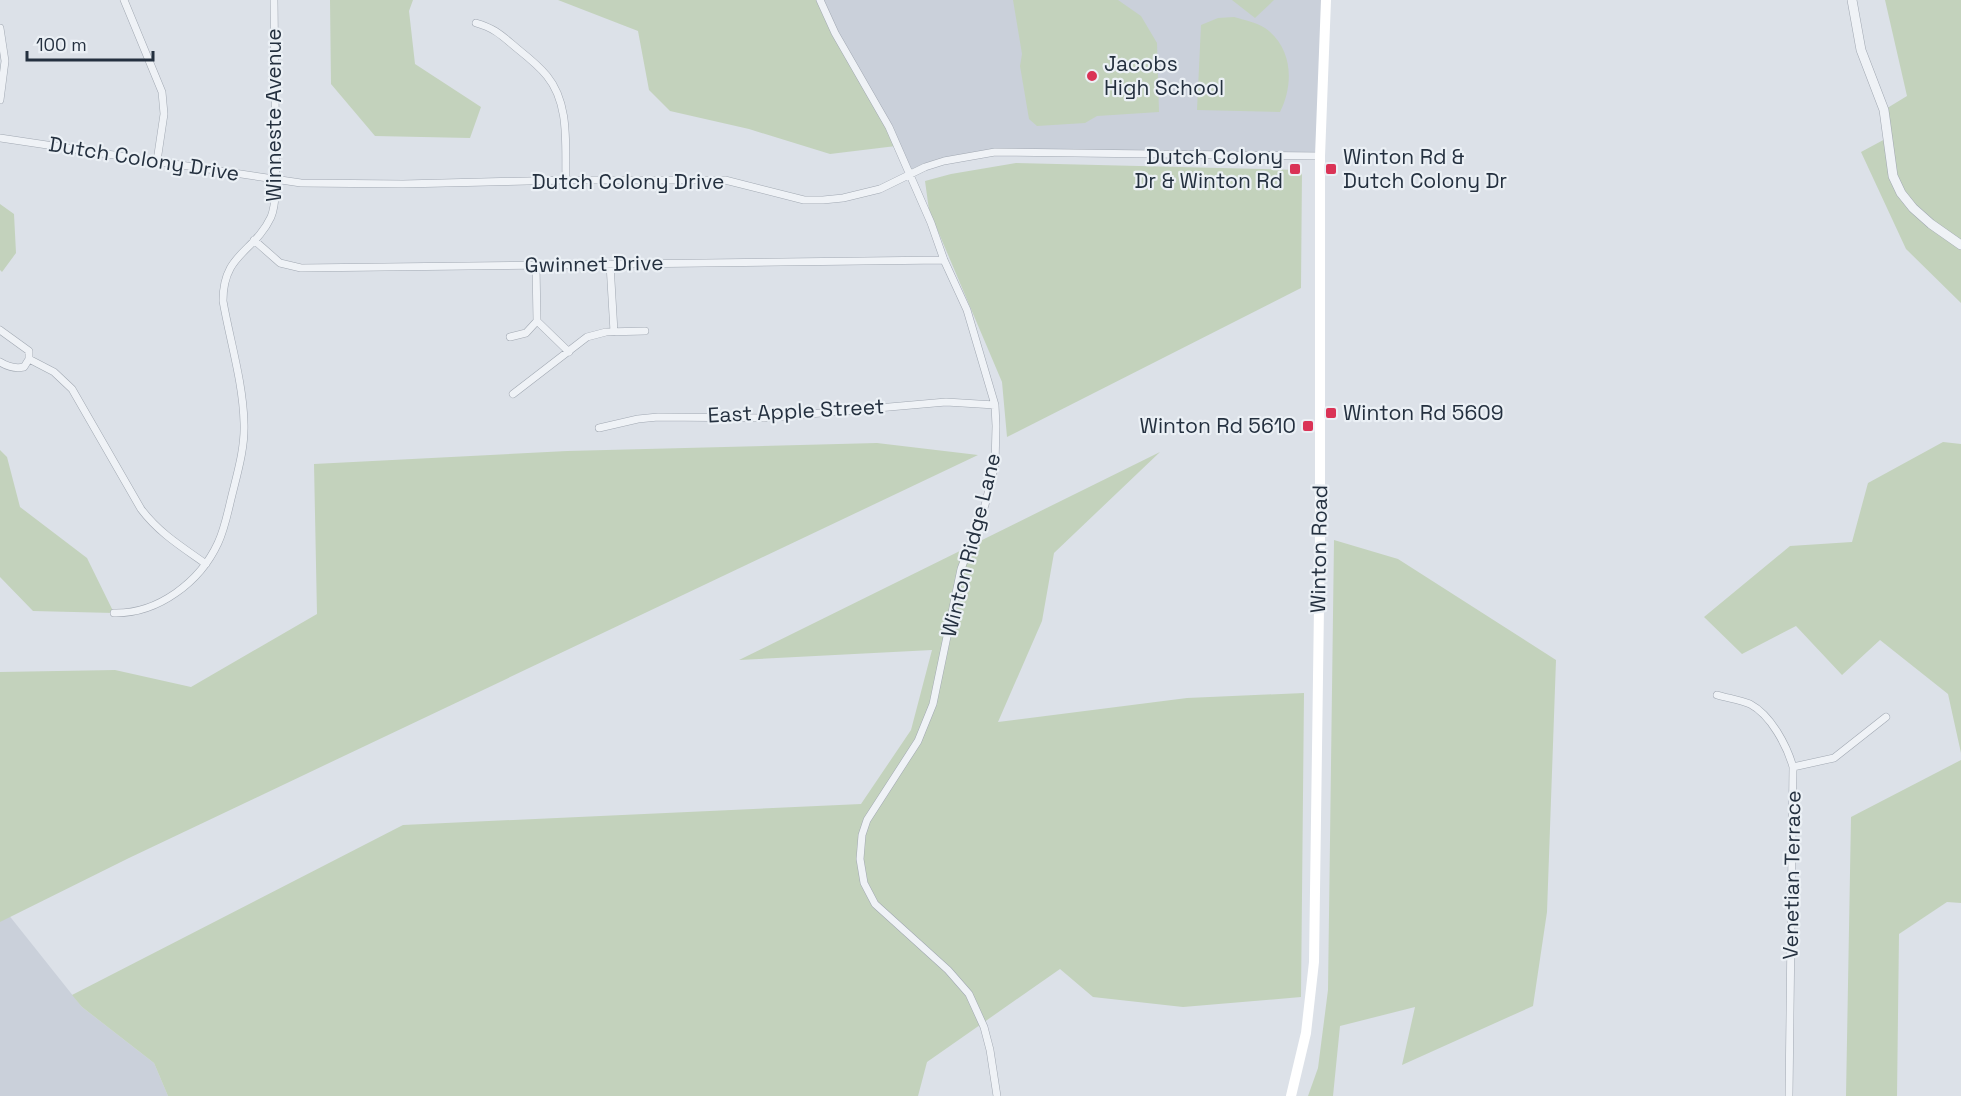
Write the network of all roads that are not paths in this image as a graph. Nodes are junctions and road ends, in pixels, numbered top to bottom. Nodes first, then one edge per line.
1 (124, 0) edge
2 (274, 0) edge
3 (820, 0) edge
4 (1326, 0) edge
5 (1852, 0) edge
6 (476, 23) dead end
7 (0, 28) edge
8 (0, 100) edge
9 (0, 138) edge
10 (1320, 156) junction
11 (157, 161) junction
12 (909, 175) junction
13 (276, 180) junction
14 (566, 180) junction
15 (254, 240) junction
16 (1961, 245) edge
17 (944, 260) junction
18 (610, 264) junction
19 (536, 265) junction
20 (537, 321) junction
21 (0, 330) edge
22 (645, 331) dead end
23 (614, 332) junction
24 (510, 337) dead end
25 (569, 352) junction
26 (29, 359) junction
27 (0, 362) edge
28 (513, 394) dead end
29 (995, 405) junction
30 (599, 428) dead end
31 (206, 564) junction
32 (114, 613) dead end
33 (1717, 695) dead end
34 (1886, 717) dead end
35 (1793, 767) junction
36 (998, 1096) edge
37 (1291, 1096) edge
38 (1789, 1096) edge

1 - 11 street
2 - 13 street, Winneste Avenue
3 - 12 street, Winton Ridge Lane
4 - 10 main road, Winton Road
5 - 16 street
6 - 14 street
7 - 8 street
9 - 11 street, Dutch Colony Drive
10 - 12 street, Dutch Colony Drive
10 - 37 main road, Winton Road
11 - 13 street, Dutch Colony Drive
12 - 14 street, Dutch Colony Drive
12 - 17 street, Winton Ridge Lane
13 - 14 street, Dutch Colony Drive
13 - 15 street, Winneste Avenue
15 - 19 street, Gwinnet Drive
15 - 31 street, Winneste Avenue
17 - 18 street, Gwinnet Drive
17 - 29 street, Winton Ridge Lane
18 - 19 street, Gwinnet Drive
18 - 23 street
19 - 20 street
20 - 24 street
20 - 25 street
21 - 26 street
22 - 23 street
23 - 25 street
25 - 28 street
26 - 27 street
26 - 31 street
29 - 30 street, East Apple Street
29 - 36 street, Winton Ridge Lane
31 - 32 street, Winneste Avenue
33 - 35 street, Venetian Terrace
34 - 35 street
35 - 38 street, Venetian Terrace

